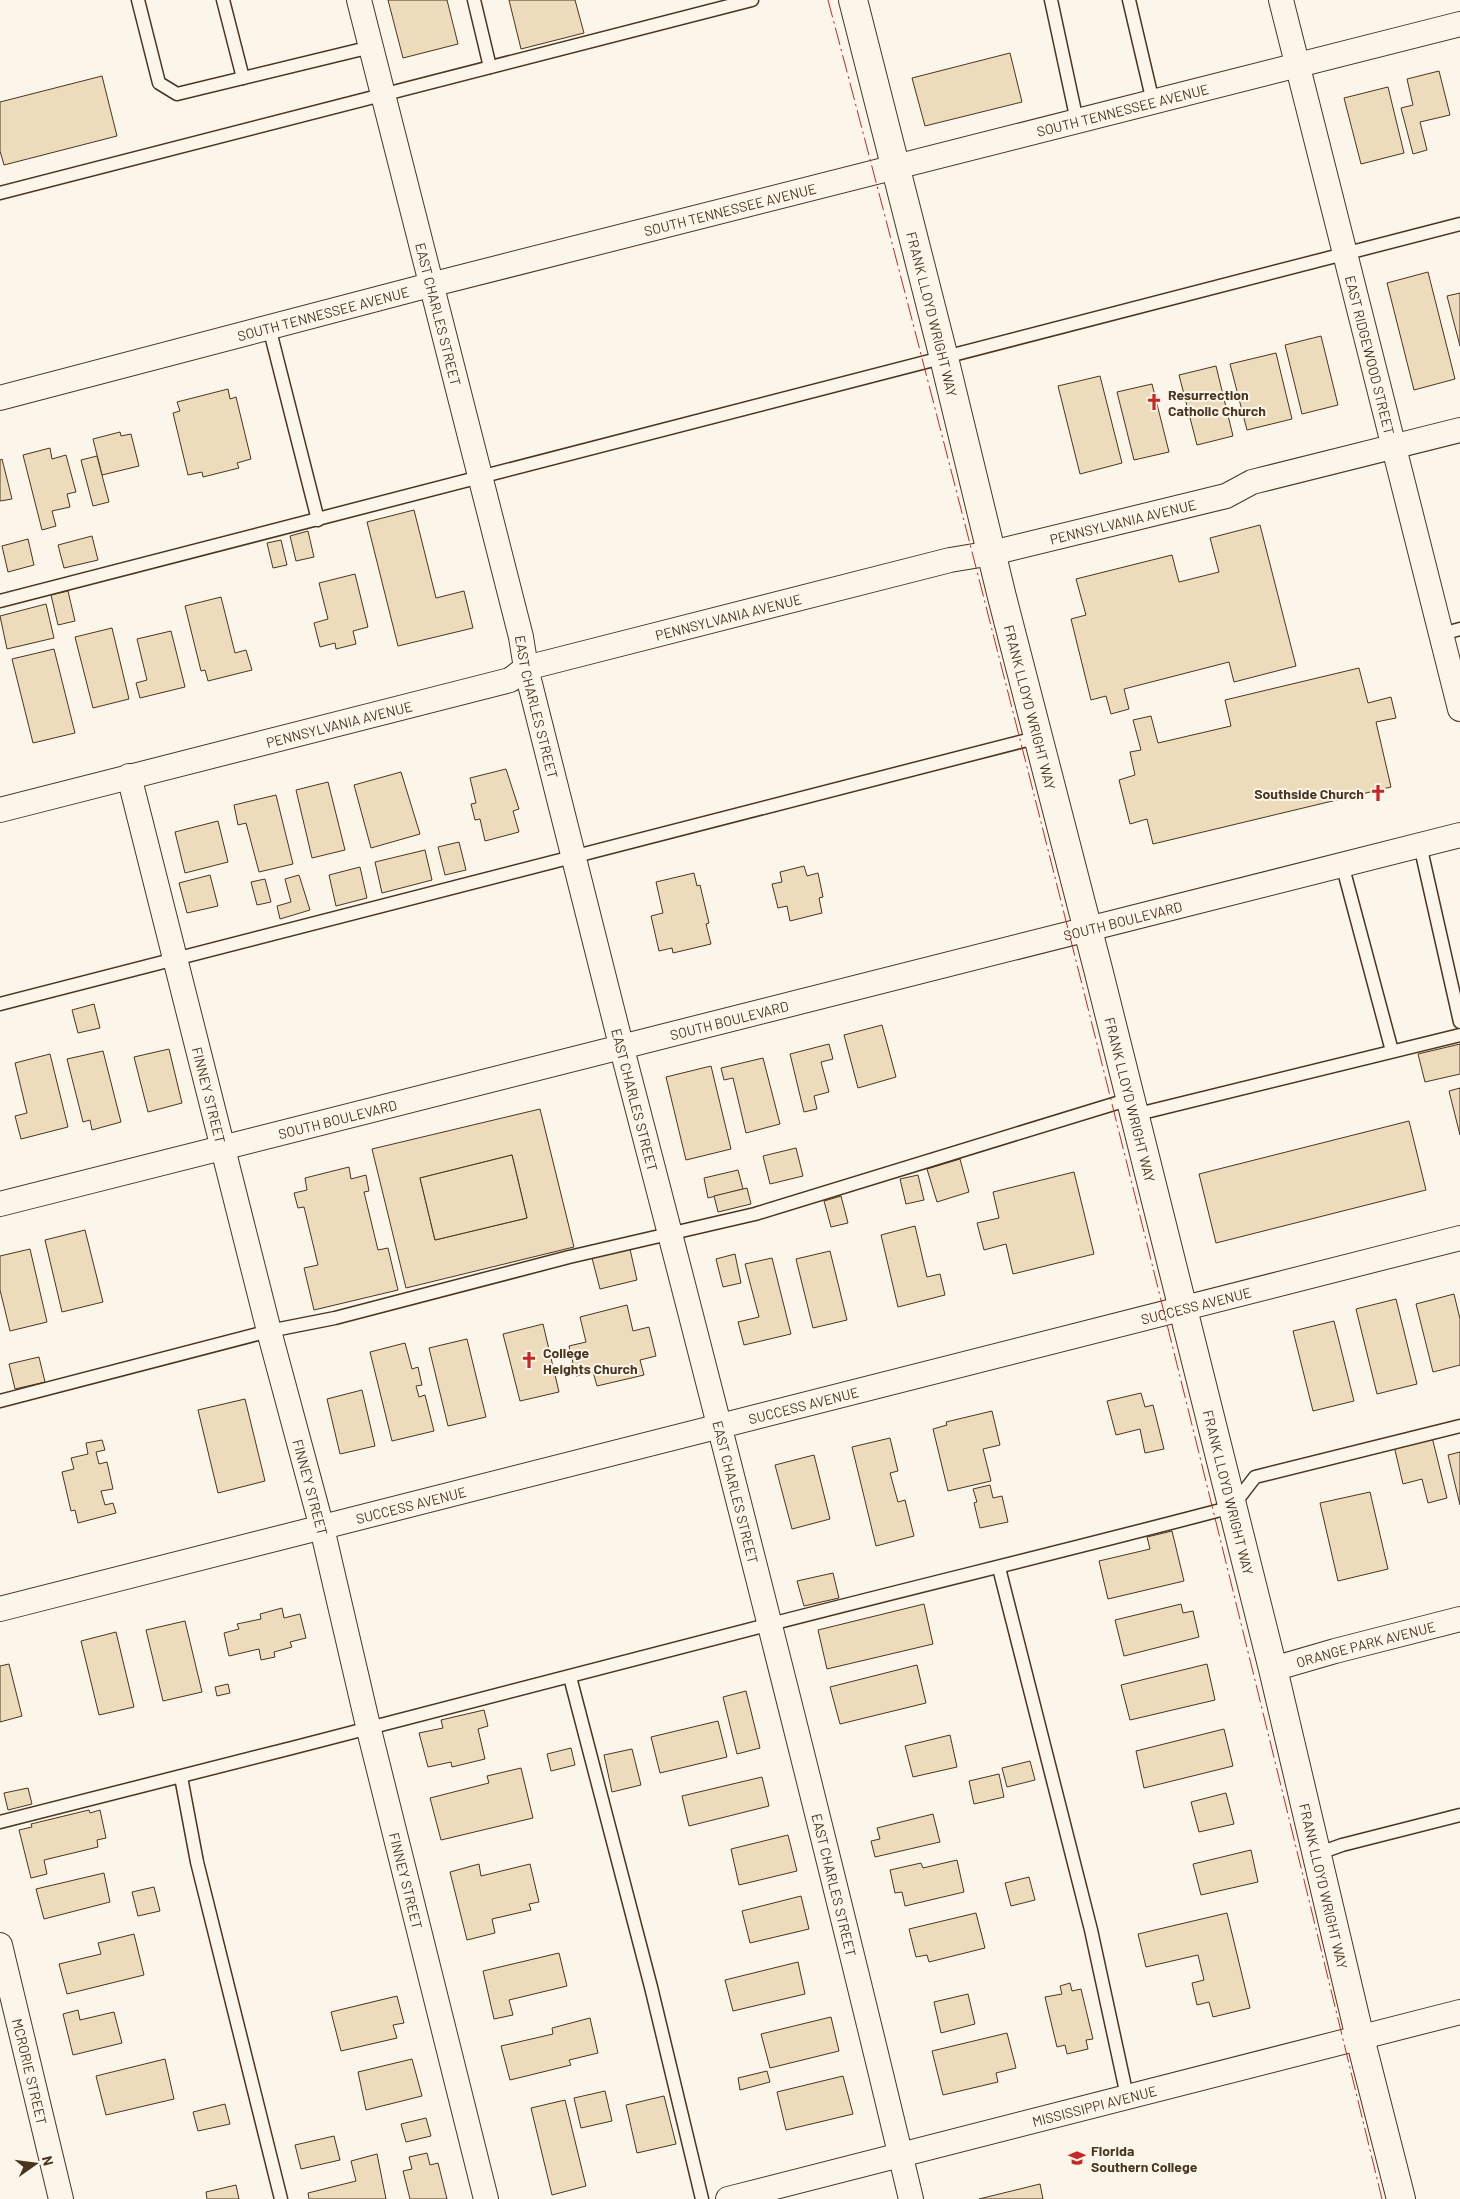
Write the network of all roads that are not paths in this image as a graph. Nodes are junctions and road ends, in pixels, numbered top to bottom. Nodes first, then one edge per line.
1 (138, 0) edge
2 (223, 0) edge
3 (359, 0) edge
4 (474, 0) edge
5 (752, 0) edge
6 (854, 0) edge
7 (1051, 0) edge
8 (1129, 0) edge
9 (1281, 0) edge
10 (1460, 24) edge
11 (371, 47) junction
12 (1297, 65) junction
13 (490, 67) junction
14 (243, 78) junction
15 (383, 96) junction
16 (1153, 102) junction
17 (1077, 121) junction
18 (897, 167) junction
19 (0, 193) edge
20 (1460, 224) edge
21 (1345, 254) junction
22 (430, 285) junction
23 (269, 327) junction
24 (944, 358) junction
25 (0, 398) edge
26 (1460, 430) edge
27 (1395, 446) junction
28 (480, 478) junction
29 (318, 520) junction
30 (992, 552) junction
31 (0, 601) edge
32 (1451, 632) edge
33 (526, 668) junction
34 (1460, 709) edge
35 (1039, 737) junction
36 (129, 776) junction
37 (0, 810) edge
38 (1460, 834) edge
39 (1420, 845) junction
40 (575, 856) junction
41 (1342, 864) junction
42 (1087, 928) junction
43 (176, 960) junction
44 (0, 1004) edge
45 (1460, 1022) edge
46 (1460, 1035) edge
47 (622, 1046) junction
48 (1392, 1051) junction
49 (1132, 1107) junction
50 (223, 1148) junction
51 (0, 1204) edge
52 (672, 1234) junction
53 (1460, 1238) edge
54 (1183, 1308) junction
55 (269, 1331) junction
56 (0, 1401) edge
57 (720, 1426) junction
58 (1460, 1426) edge
59 (1232, 1507) junction
60 (322, 1528) junction
61 (998, 1568) junction
62 (0, 1609) edge
63 (1460, 1619) edge
64 (770, 1624) junction
65 (1273, 1669) junction
66 (570, 1677) junction
67 (369, 1730) junction
68 (181, 1777) junction
69 (1460, 1815) edge
70 (0, 1822) edge
71 (1317, 1854) junction
72 (0, 1945) edge
73 (1460, 2012) edge
74 (1360, 2038) junction
75 (1127, 2096) junction
76 (900, 2155) junction
77 (61, 2199) edge
78 (281, 2199) edge
79 (486, 2199) edge
80 (702, 2199) edge
81 (728, 2199) edge
82 (911, 2199) edge
83 (1401, 2199) edge

1 - 14 lane
2 - 14 lane
3 - 11 street, EAST CHARLES STREET
4 - 13 lane
5 - 13 lane
6 - 18 street, FRANK LLOYD WRIGHT WAY
7 - 17 lane
8 - 16 lane
9 - 12 street, EAST RIDGEWOOD STREET
10 - 12 street, SOUTH TENNESSEE AVENUE
11 - 14 lane
11 - 15 street, EAST CHARLES STREET
12 - 16 street, SOUTH TENNESSEE AVENUE
12 - 21 street, EAST RIDGEWOOD STREET
13 - 15 lane
15 - 19 lane
15 - 22 street, EAST CHARLES STREET
16 - 17 street, SOUTH TENNESSEE AVENUE
17 - 18 street, SOUTH TENNESSEE AVENUE
18 - 22 street, SOUTH TENNESSEE AVENUE
18 - 24 street, FRANK LLOYD WRIGHT WAY
20 - 21 lane
21 - 24 lane
21 - 27 street, EAST RIDGEWOOD STREET
22 - 23 street, SOUTH TENNESSEE AVENUE
22 - 28 street, EAST CHARLES STREET
23 - 25 street, SOUTH TENNESSEE AVENUE
23 - 29 lane
24 - 28 lane
24 - 30 street, FRANK LLOYD WRIGHT WAY
26 - 27 street, PENNSYLVANIA AVENUE
27 - 30 street, PENNSYLVANIA AVENUE
27 - 32 street, EAST RIDGEWOOD STREET
28 - 29 lane
28 - 33 street, EAST CHARLES STREET
29 - 31 lane
30 - 33 street, PENNSYLVANIA AVENUE
30 - 35 street, FRANK LLOYD WRIGHT WAY
32 - 34 street, EAST RIDGEWOOD STREET
33 - 36 street, PENNSYLVANIA AVENUE
33 - 40 street, EAST CHARLES STREET
35 - 40 lane
35 - 42 street, FRANK LLOYD WRIGHT WAY
36 - 37 street, PENNSYLVANIA AVENUE
36 - 43 street, FINNEY STREET
38 - 39 street, SOUTH BOULEVARD
39 - 41 street, SOUTH BOULEVARD
39 - 45 lane
40 - 43 lane
40 - 47 street, EAST CHARLES STREET
41 - 42 street, SOUTH BOULEVARD
41 - 48 lane
42 - 47 street, SOUTH BOULEVARD
42 - 49 street, FRANK LLOYD WRIGHT WAY
43 - 44 lane
43 - 50 street, FINNEY STREET
46 - 48 lane
47 - 50 street, SOUTH BOULEVARD
47 - 52 street, EAST CHARLES STREET
48 - 49 lane
49 - 52 lane
49 - 54 street, FRANK LLOYD WRIGHT WAY
50 - 51 street, SOUTH BOULEVARD
50 - 55 street, FINNEY STREET
52 - 55 lane
52 - 57 street, EAST CHARLES STREET
53 - 54 street, SUCCESS AVENUE
54 - 57 street, SUCCESS AVENUE
54 - 59 street, FRANK LLOYD WRIGHT WAY
55 - 56 lane
55 - 60 street, FINNEY STREET
57 - 60 street, SUCCESS AVENUE
57 - 64 street, EAST CHARLES STREET
58 - 59 lane
59 - 61 lane
59 - 65 street, FRANK LLOYD WRIGHT WAY
60 - 62 street, SUCCESS AVENUE
60 - 67 street, FINNEY STREET
61 - 64 lane
61 - 75 lane
63 - 65 street, ORANGE PARK AVENUE
64 - 66 lane
64 - 76 street, EAST CHARLES STREET
65 - 71 street, FRANK LLOYD WRIGHT WAY
66 - 67 lane
66 - 80 lane
67 - 68 lane
67 - 79 street, FINNEY STREET
68 - 70 lane
68 - 78 lane
69 - 71 lane
71 - 74 street, FRANK LLOYD WRIGHT WAY
72 - 77 street, MCRORIE STREET
73 - 74 street, MISSISSIPPI AVENUE
74 - 75 street, MISSISSIPPI AVENUE
74 - 83 street, FRANK LLOYD WRIGHT WAY
75 - 76 street, MISSISSIPPI AVENUE
76 - 81 street, MISSISSIPPI AVENUE
76 - 82 street, EAST CHARLES STREET

